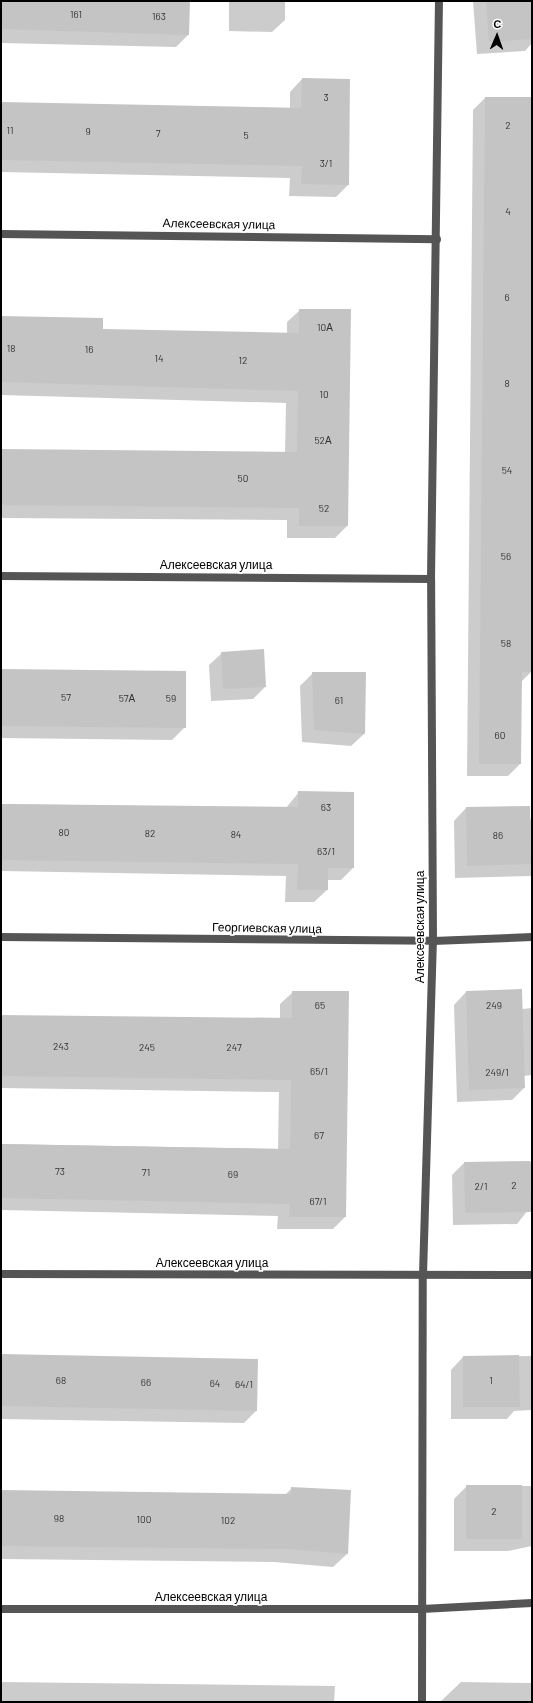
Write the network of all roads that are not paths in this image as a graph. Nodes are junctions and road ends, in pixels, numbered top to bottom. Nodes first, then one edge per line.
1 (439, 1) edge
2 (1, 234) edge
3 (437, 239) junction
4 (1, 576) edge
5 (431, 579) junction
6 (1, 937) edge
7 (532, 937) edge
8 (433, 941) junction
9 (1, 1274) edge
10 (423, 1275) junction
11 (532, 1275) edge
12 (532, 1603) edge
13 (1, 1609) edge
14 (422, 1609) junction
15 (422, 1702) edge

1 - 3 street, Алексеевская улица
2 - 3 street, Алексеевская улица
3 - 5 street, Алексеевская улица
4 - 5 street, Алексеевская улица
5 - 8 street, Алексеевская улица
6 - 8 street, Георгиевская улица
7 - 8 street, Георгиевская улица
8 - 10 street, Алексеевская улица
9 - 10 street, Алексеевская улица
10 - 11 street
10 - 14 street, Алексеевская улица
12 - 14 street
13 - 14 street, Алексеевская улица
14 - 15 street, Алексеевская улица

